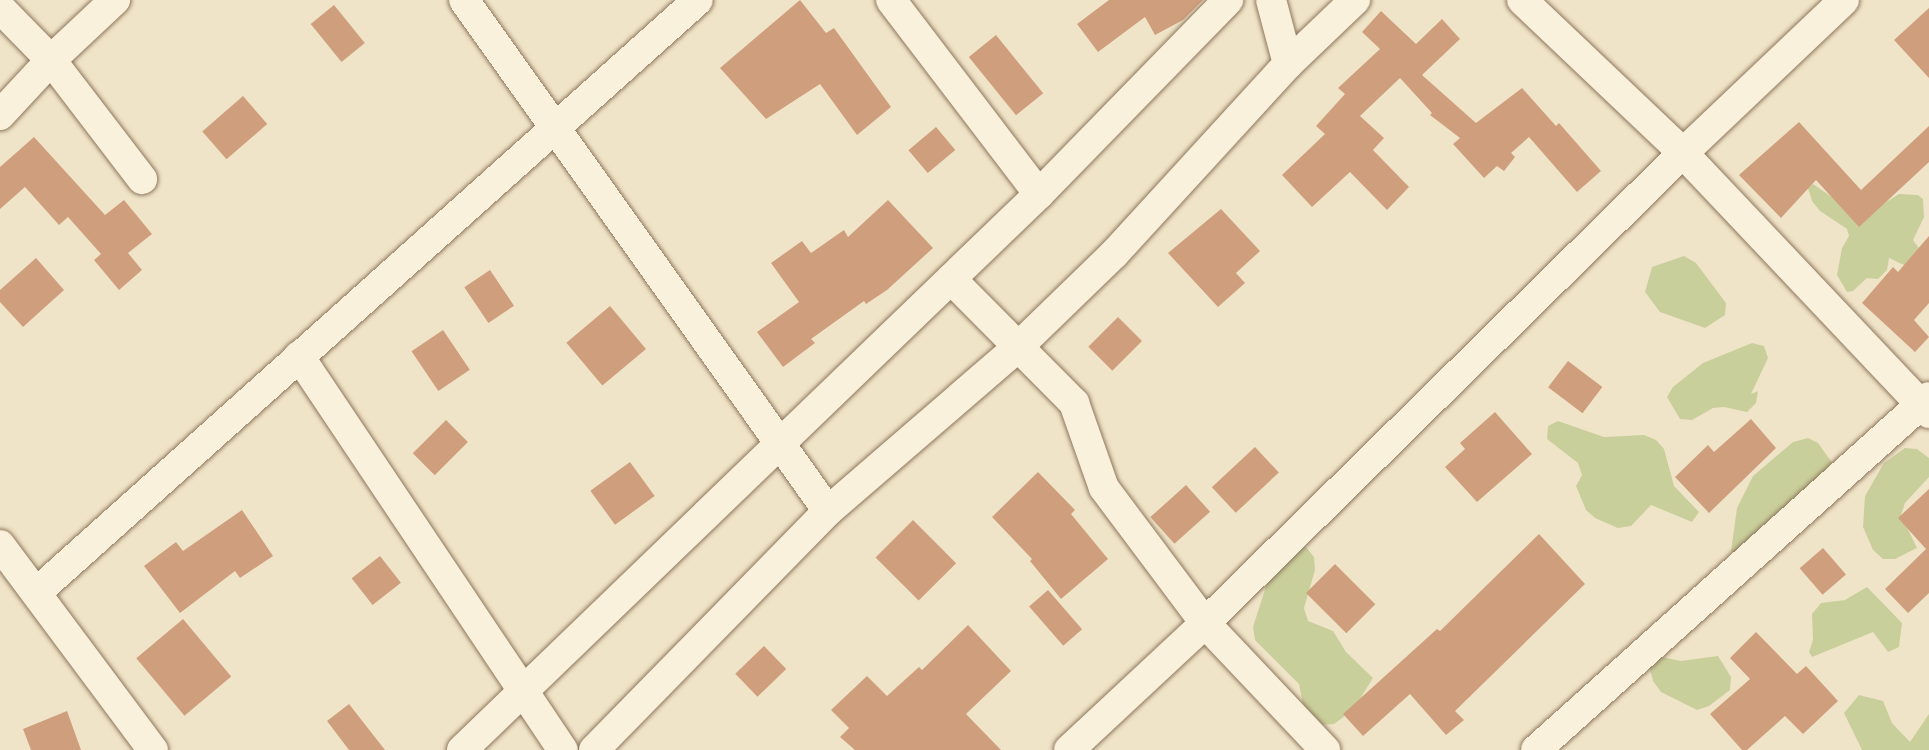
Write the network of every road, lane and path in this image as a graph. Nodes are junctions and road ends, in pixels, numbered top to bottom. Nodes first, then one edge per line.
1 (115, 0) edge
2 (464, 0) edge
3 (698, 0) edge
4 (891, 0) edge
5 (1228, 0) edge
6 (1271, 0) edge
7 (1355, 0) edge
8 (1522, 0) edge
9 (1844, 0) edge
10 (0, 8) edge
11 (51, 60) junction
12 (1288, 64) junction
13 (0, 115) edge
14 (555, 128) junction
15 (1683, 153) junction
16 (142, 179) dead end
17 (1039, 194) junction
18 (951, 279) junction
19 (1019, 346) junction
20 (299, 356) junction
21 (1926, 405) edge
22 (779, 444) junction
23 (828, 511) junction
24 (2, 551) edge
25 (37, 592) junction
26 (1205, 623) junction
27 (524, 690) junction
28 (153, 750) edge
29 (462, 750) edge
30 (563, 750) edge
31 (594, 750) edge
32 (1069, 750) edge
33 (1325, 750) edge
34 (1536, 750) edge

1 - 11 street
2 - 14 street
3 - 14 street
4 - 17 street
5 - 17 street
6 - 12 street
7 - 12 street
8 - 15 street
9 - 15 street
10 - 11 street
11 - 13 street
11 - 16 street
12 - 19 street
14 - 20 street
14 - 22 street
15 - 21 street
15 - 26 street
17 - 18 street
18 - 19 street
18 - 22 street
19 - 23 street
19 - 26 street
20 - 25 street
20 - 27 street
21 - 34 street
22 - 23 street
22 - 27 street
23 - 31 street
24 - 25 street
25 - 28 street
26 - 32 street
26 - 33 street
27 - 29 street
27 - 30 street

